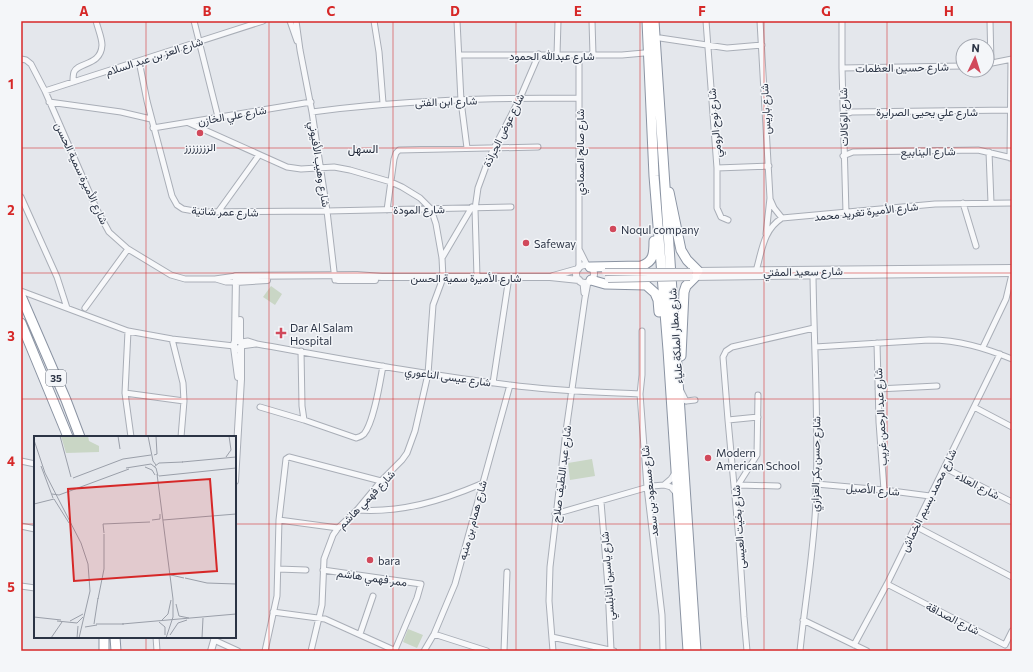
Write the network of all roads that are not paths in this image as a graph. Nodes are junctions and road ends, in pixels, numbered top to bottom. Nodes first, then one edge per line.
1 (96, 21) edge
2 (194, 21) edge
3 (263, 21) edge
4 (290, 21) edge
5 (296, 21) edge
6 (374, 21) edge
7 (457, 21) edge
8 (558, 21) edge
9 (592, 21) edge
10 (642, 21) edge
11 (647, 21) edge
12 (654, 21) edge
13 (659, 21) edge
14 (706, 21) edge
15 (710, 21) edge
16 (760, 21) edge
17 (842, 21) edge
18 (990, 21) edge
19 (660, 38) junction
20 (990, 38) edge
21 (199, 42) junction
22 (707, 44) junction
23 (762, 45) junction
24 (300, 50) junction
25 (644, 53) junction
26 (539, 54) junction
27 (460, 55) junction
28 (557, 55) junction
29 (579, 55) junction
30 (593, 55) junction
31 (21, 59) edge
32 (1012, 59) edge
33 (139, 61) junction
34 (995, 62) edge
35 (955, 66) edge
36 (842, 68) junction
37 (73, 82) junction
38 (45, 91) junction
39 (654, 94) junction
40 (520, 98) junction
41 (579, 98) junction
42 (461, 101) junction
43 (49, 102) junction
44 (311, 102) junction
45 (383, 103) junction
46 (1011, 110) edge
47 (312, 112) junction
48 (843, 115) junction
49 (218, 117) junction
50 (151, 119) junction
51 (189, 123) junction
52 (153, 128) junction
53 (538, 147) dead end
54 (467, 148) junction
55 (494, 148) junction
56 (989, 152) junction
57 (259, 155) junction
58 (843, 156) junction
59 (1011, 158) edge
60 (769, 166) junction
61 (320, 167) junction
62 (718, 168) junction
63 (654, 176) junction
64 (664, 177) junction
65 (391, 182) junction
66 (21, 197) edge
67 (770, 198) junction
68 (963, 203) junction
69 (991, 203) junction
70 (1012, 203) edge
71 (511, 207) dead end
72 (431, 209) junction
73 (473, 209) junction
74 (387, 210) junction
75 (218, 212) junction
76 (328, 212) junction
77 (846, 213) junction
78 (782, 218) junction
79 (728, 220) dead end
80 (765, 237) junction
81 (976, 246) dead end
82 (128, 249) junction
83 (579, 249) junction
84 (442, 258) junction
85 (1012, 268) edge
86 (578, 269) junction
87 (756, 271) junction
88 (693, 274) junction
89 (1012, 274) edge
90 (588, 276) junction
91 (813, 276) junction
92 (477, 277) junction
93 (509, 277) junction
94 (550, 277) junction
95 (335, 278) junction
96 (443, 278) junction
97 (239, 279) junction
98 (21, 291) edge
99 (21, 296) edge
100 (67, 308) junction
101 (85, 308) dead end
102 (21, 323) edge
103 (814, 328) junction
104 (128, 331) junction
105 (642, 331) dead end
106 (172, 339) junction
107 (877, 343) junction
108 (238, 344) junction
109 (815, 347) junction
110 (983, 347) junction
111 (301, 351) junction
112 (1000, 354) junction
113 (1012, 359) edge
114 (383, 366) junction
115 (673, 369) junction
116 (428, 374) junction
117 (493, 383) junction
118 (678, 383) junction
119 (510, 385) junction
120 (937, 386) dead end
121 (878, 389) junction
122 (572, 391) junction
123 (125, 393) junction
124 (640, 394) junction
125 (758, 394) dead end
126 (695, 400) dead end
127 (184, 401) junction
128 (686, 401) junction
129 (260, 407) dead end
130 (974, 407) junction
131 (758, 418) junction
132 (681, 419) junction
133 (304, 420) junction
134 (728, 420) junction
135 (1012, 427) edge
136 (68, 436) edge
137 (80, 436) edge
138 (130, 436) edge
139 (181, 436) edge
140 (21, 461) edge
141 (34, 464) edge
142 (236, 466) edge
143 (945, 468) junction
144 (676, 472) junction
145 (381, 481) junction
146 (481, 484) junction
147 (816, 484) junction
148 (664, 485) junction
149 (737, 485) junction
150 (778, 486) dead end
151 (647, 487) junction
152 (674, 490) junction
153 (884, 490) junction
154 (930, 496) junction
155 (601, 502) junction
156 (1012, 502) edge
157 (357, 510) junction
158 (555, 514) junction
159 (279, 520) junction
160 (21, 526) edge
161 (915, 526) junction
162 (338, 528) junction
163 (34, 529) edge
164 (278, 569) junction
165 (306, 570) dead end
166 (323, 570) junction
167 (507, 572) dead end
168 (1012, 577) edge
169 (887, 584) junction
170 (21, 586) edge
171 (34, 588) edge
172 (373, 596) dead end
173 (273, 612) junction
174 (320, 618) junction
175 (803, 620) junction
176 (1012, 631) edge
177 (360, 634) junction
178 (434, 634) junction
179 (552, 637) junction
180 (104, 638) edge
181 (115, 638) edge
182 (156, 638) edge
183 (215, 638) edge
184 (854, 645) junction
185 (1005, 645) junction
186 (104, 651) edge
187 (116, 651) edge
188 (157, 651) edge
189 (211, 651) edge
190 (238, 651) edge
191 (265, 651) edge
192 (311, 651) edge
193 (395, 651) edge
194 (424, 651) edge
195 (487, 651) edge
196 (504, 651) edge
197 (553, 651) edge
198 (612, 651) edge
199 (663, 651) edge
200 (688, 651) edge
201 (696, 651) edge
202 (748, 651) edge
203 (800, 651) edge
204 (866, 651) edge
205 (1003, 651) edge

1 - 37 street
2 - 21 street
3 - 21 street, شارع العز بن عبد السلام
4 - 24 street, شارع وهيب الأفيوني
5 - 24 street, شارع وهيب الأفيوني
6 - 45 street
7 - 27 street
8 - 28 street
9 - 30 street
10 - 25 highway
11 - 39 highway, شارع مطار الملكة علياء
12 - 39 highway, شارع مطار الملكة علياء
13 - 19 highway
14 - 15 street
14 - 22 street, شارع نوح الرومي
16 - 23 street, شارع باريس
17 - 36 street, شارع الوكالات
18 - 20 street
19 - 22 street
19 - 39 highway
21 - 33 street, شارع العز بن عبد السلام
21 - 49 street
22 - 23 street
22 - 62 street, شارع نوح الرومي
23 - 60 street, شارع باريس
24 - 44 street, شارع وهيب الأفيوني
25 - 30 street, شارع عبدالله الحمود
25 - 39 highway
26 - 27 street, شارع عبدالله الحمود
26 - 28 street, شارع عبدالله الحمود
26 - 40 street, شارع عوض الجراذة
27 - 42 street
28 - 29 street, شارع عبدالله الحمود
29 - 30 street, شارع عبدالله الحمود
29 - 41 street, شارع صالح الصمادي
31 - 38 street, شارع الأميرة سمية الحسن
32 - 34 street
32 - 46 street
33 - 37 street, شارع العز بن عبد السلام
33 - 50 street, شارع عمر شاتية
35 - 36 street, شارع حسين العظمات
36 - 48 street, شارع الوكالات
37 - 38 street, شارع العز بن عبد السلام
38 - 43 street, شارع الأميرة سمية الحسن
39 - 63 highway, شارع مطار الملكة علياء
39 - 64 highway, شارع مطار الملكة علياء
40 - 41 street, شارع ابن الفتى
40 - 42 street, شارع ابن الفتى
40 - 55 street, شارع عوض الجراذة
41 - 83 street, شارع صالح الصمادي
42 - 45 street, شارع ابن الفتى
42 - 54 street
43 - 50 street
43 - 82 street, شارع الأميرة سمية الحسن
44 - 47 street, شارع وهيب الأفيوني
44 - 49 street, شارع علي الخازن
45 - 47 street, شارع ابن الفتى
46 - 48 street, شارع علي يحيى الصرايرة
46 - 59 street
47 - 61 street, شارع وهيب الأفيوني
48 - 58 street, شارع الوكالات
49 - 51 street, شارع علي الخازن
50 - 52 street, شارع عمر شاتية
51 - 52 street, شارع علي الخازن
51 - 57 street
52 - 75 street, شارع عمر شاتية
53 - 55 street
54 - 55 street
54 - 65 street
55 - 73 street, شارع عوض الجراذة
56 - 58 street, شارع الينابيع
56 - 59 street, شارع الينابيع
56 - 69 street
57 - 61 street
57 - 75 street
58 - 77 street, شارع الوكالات
60 - 62 street
60 - 67 street, شارع باريس
61 - 65 street
61 - 76 street, شارع وهيب الأفيوني
62 - 79 street, شارع نوح الرومي
63 - 90 highway
63 - 115 highway, شارع مطار الملكة علياء
64 - 88 highway
64 - 115 highway, شارع مطار الملكة علياء
65 - 72 street
65 - 74 street
66 - 100 street
67 - 78 street, شارع باريس
67 - 80 street, شارع باريس
68 - 69 street, شارع الأميرة تغريد محمد
68 - 77 street, شارع الأميرة تغريد محمد
68 - 81 street
69 - 70 street, شارع الأميرة تغريد محمد
71 - 73 street, شارع المودة
72 - 73 street, شارع المودة
72 - 74 street, شارع المودة
72 - 84 street
73 - 84 street
73 - 92 street, شارع عوض الجراذة
74 - 76 street, شارع المودة
75 - 76 street, شارع عمر شاتية
76 - 95 street, شارع وهيب الأفيوني
77 - 78 street, شارع الأميرة تغريد محمد
78 - 80 street
80 - 87 street
82 - 97 street, شارع الأميرة سمية الحسن
82 - 101 street
83 - 86 street, شارع صالح الصمادي
83 - 90 street, شارع صالح الصمادي
84 - 96 street
85 - 87 street, شارع سعيد المفتي
86 - 90 street, شارع الأميرة سمية الحسن
86 - 90 street
86 - 94 street, شارع الأميرة سمية الحسن
87 - 88 street, شارع سعيد المفتي
88 - 90 street, شارع سعيد المفتي, bridge
88 - 90 street, شارع سعيد المفتي, bridge
88 - 91 street, شارع سعيد المفتي
88 - 115 highway
89 - 91 street, شارع سعيد المفتي
89 - 110 street
90 - 94 street, شارع الأميرة سمية الحسن
90 - 115 highway
90 - 122 street, شارع عبد اللطيف صلاح
91 - 103 street, شارع حسن بكر العزازي
92 - 93 street, شارع الأميرة سمية الحسن
92 - 96 street, شارع الأميرة سمية الحسن
93 - 94 street, شارع الأميرة سمية الحسن
93 - 117 street
95 - 96 street, شارع الأميرة سمية الحسن
95 - 97 street, شارع الأميرة سمية الحسن
96 - 116 street, شارع فهمي هاشم
97 - 108 street
98 - 100 street, شارع عيسى الناعوري
99 - 137 highway, 35
100 - 104 street, شارع عيسى الناعوري
102 - 136 highway, 35
103 - 109 street, شارع حسن بكر العزازي
103 - 134 street, شارع بخيت العيسى
104 - 106 street, شارع عيسى الناعوري
104 - 123 street
105 - 124 street, شارع مسعود بن سعد
106 - 108 street, شارع عيسى الناعوري
106 - 127 street
107 - 109 street
107 - 110 street
107 - 121 street, شارع عبد الرحمن غريب
108 - 111 street, شارع عيسى الناعوري
108 - 142 street
109 - 147 street, شارع حسن بكر العزازي
110 - 112 street
111 - 114 street, شارع عيسى الناعوري
111 - 133 street
112 - 113 street
112 - 130 street, شارع محمد بسيم الخماش
114 - 116 street, شارع عيسى الناعوري
114 - 133 street
115 - 118 highway, شارع مطار الملكة علياء
115 - 144 highway, شارع مطار الملكة علياء
116 - 117 street, شارع عيسى الناعوري
116 - 145 street, شارع فهمي هاشم
117 - 119 street, شارع عيسى الناعوري
118 - 128 street
118 - 132 highway, شارع مطار الملكة علياء
119 - 122 street, شارع عيسى الناعوري
119 - 146 street, شارع همام بن منبه
120 - 121 street
121 - 153 street, شارع عبد الرحمن غريب
122 - 124 street, شارع عيسى الناعوري
122 - 158 street, شارع عبد اللطيف صلاح
123 - 127 street
123 - 138 street
124 - 151 street, شارع مسعود بن سعد
125 - 131 street
126 - 128 street
127 - 139 street
128 - 132 street
129 - 133 street
130 - 135 street
130 - 143 street, شارع محمد بسيم الخماش
131 - 134 street
131 - 149 street
132 - 201 highway, شارع مطار الملكة علياء
134 - 149 street, شارع بخيت العيسى
140 - 141 street
143 - 154 street, شارع محمد بسيم الخماش
143 - 156 street, شارع العلاء
144 - 148 street
144 - 152 highway, شارع مطار الملكة علياء
145 - 157 street, شارع فهمي هاشم
145 - 159 street
146 - 157 street
146 - 178 street, شارع همام بن منبه
147 - 153 street, شارع الأصيل
147 - 175 street, شارع حسن بكر العزازي
148 - 151 street
148 - 152 street
149 - 150 street
149 - 202 street, شارع بخيت العيسى
151 - 155 street
151 - 199 street, شارع مسعود بن سعد
152 - 200 highway, شارع مطار الملكة علياء
153 - 154 street, شارع الأصيل
154 - 161 street, شارع محمد بسيم الخماش
155 - 158 street
155 - 198 street, شارع ياسين النابلسي
157 - 162 street, شارع فهمي هاشم
158 - 179 street, شارع عبد اللطيف صلاح
159 - 162 street
159 - 164 street
160 - 163 street
161 - 168 street
161 - 169 street, شارع محمد بسيم الخماش
162 - 166 street, شارع فهمي هاشم
164 - 165 street
164 - 173 street
166 - 174 street, شارع فهمي هاشم
166 - 193 street, ممر فهمي هاشم
167 - 196 street
169 - 184 street, شارع محمد بسيم الخماش
169 - 185 street, شارع الصداقة
170 - 171 street
172 - 177 street
173 - 174 street
173 - 191 street
174 - 177 street
174 - 192 street, شارع فهمي هاشم
175 - 184 street
175 - 203 street, شارع حسن بكر العزازي
176 - 185 street
177 - 193 street
178 - 194 street, شارع همام بن منبه
178 - 195 street
179 - 197 street, شارع عبد اللطيف صلاح
179 - 198 street
180 - 186 highway
181 - 187 highway
182 - 188 street
183 - 189 street
183 - 190 street
184 - 204 street
185 - 205 street

